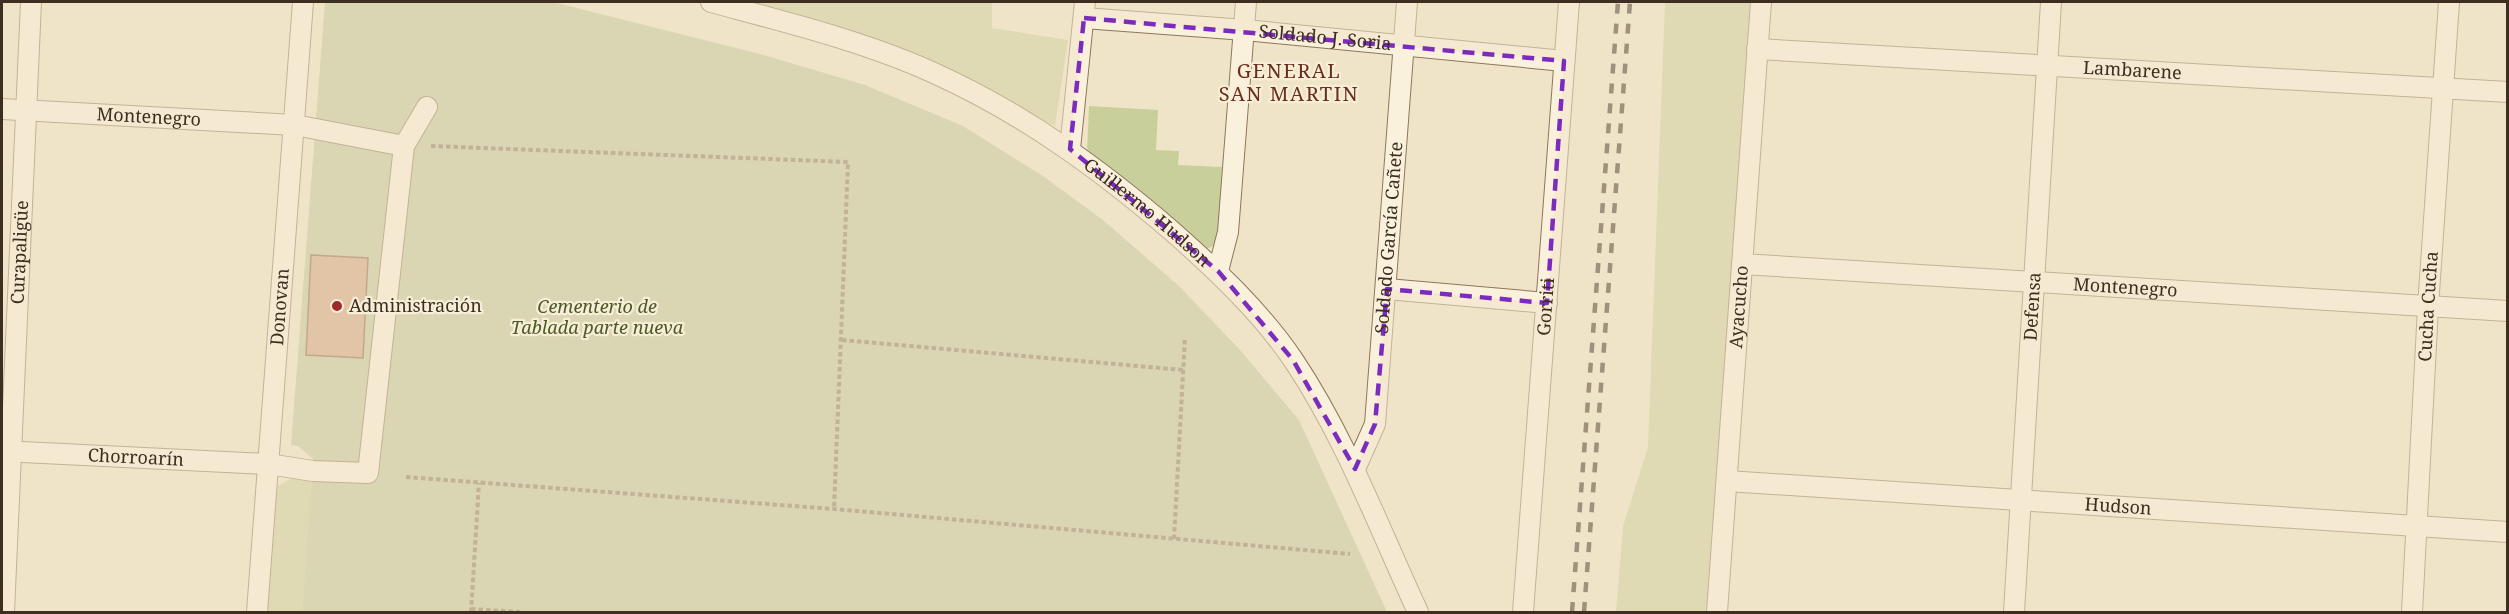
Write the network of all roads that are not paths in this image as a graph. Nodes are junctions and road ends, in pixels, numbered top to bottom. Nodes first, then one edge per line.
1 (31, 2) edge
2 (303, 2) edge
3 (711, 2) edge
4 (1246, 2) edge
5 (1407, 2) edge
6 (1569, 2) edge
7 (1761, 2) edge
8 (2051, 2) edge
9 (2449, 2) edge
10 (1085, 10) edge
11 (1245, 30) junction
12 (1404, 45) junction
13 (1757, 49) junction
14 (1564, 61) junction
15 (2046, 67) junction
16 (2444, 88) junction
17 (2508, 92) edge
18 (427, 106) dead end
19 (2, 109) edge
20 (27, 110) junction
21 (295, 124) junction
22 (404, 146) junction
23 (1070, 149) junction
24 (1742, 264) junction
25 (1218, 271) junction
26 (2034, 283) junction
27 (1387, 288) junction
28 (1547, 303) junction
29 (2428, 307) junction
30 (2508, 311) edge
31 (7, 451) edge
32 (268, 464) junction
33 (1355, 470) junction
34 (1727, 482) junction
35 (2019, 502) junction
36 (2417, 528) junction
37 (2508, 532) edge
38 (4, 612) edge
39 (257, 612) edge
40 (1418, 612) edge
41 (1523, 612) edge
42 (1717, 612) edge
43 (2014, 612) edge
44 (2412, 612) edge

1 - 20 street, Curapaligüe
2 - 21 street, Donovan
3 - 23 street, Guillermo Hudson
4 - 11 street
5 - 12 street, Soldado García Cañete
6 - 14 street, Gorriti
7 - 13 street, Ayacucho
8 - 15 street, Defensa
9 - 16 street, Cucha Cucha
10 - 11 street, Soldado J. Soria
10 - 23 street
11 - 12 street, Soldado J. Soria
11 - 25 street
12 - 14 street, Soldado J. Soria
12 - 27 street, Soldado García Cañete
13 - 15 street, Lambarene
13 - 24 street, Ayacucho
14 - 28 street, Gorriti
15 - 16 street, Lambarene
15 - 26 street, Defensa
16 - 17 street, Lambarene
16 - 29 street, Cucha Cucha
18 - 22 street
19 - 20 street, Montenegro
20 - 21 street, Montenegro
20 - 31 street, Curapaligüe
21 - 22 street, Montenegro
21 - 32 street, Donovan
22 - 32 street, Chorroarín
23 - 25 street, Guillermo Hudson
24 - 26 street, Montenegro
24 - 34 street, Ayacucho
25 - 33 street, Guillermo Hudson
26 - 29 street, Montenegro
26 - 35 street, Defensa
27 - 28 street
27 - 33 street, Soldado García Cañete
28 - 41 street, Gorriti
29 - 30 street, Montenegro
29 - 36 street, Cucha Cucha
31 - 32 street, Chorroarín
31 - 38 street, Curapaligüe
32 - 39 street, Donovan
33 - 40 street, Guillermo Hudson
34 - 35 street, Hudson
34 - 42 street, Ayacucho
35 - 36 street, Hudson
35 - 43 street, Defensa
36 - 37 street, Hudson
36 - 44 street, Cucha Cucha

